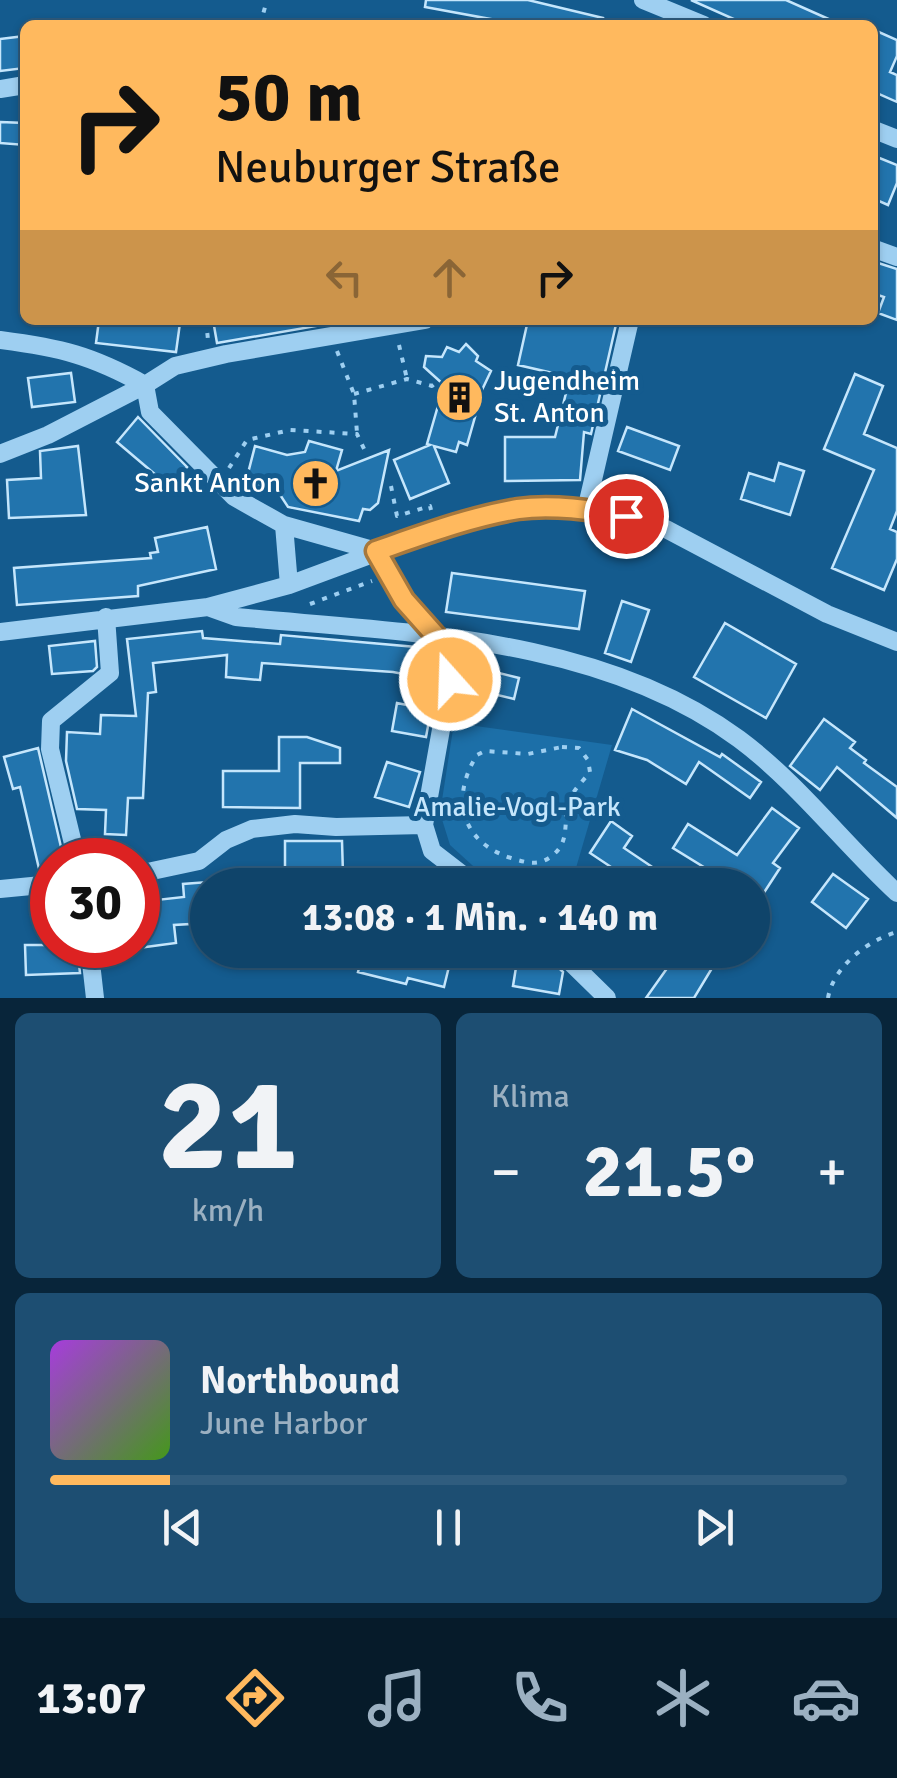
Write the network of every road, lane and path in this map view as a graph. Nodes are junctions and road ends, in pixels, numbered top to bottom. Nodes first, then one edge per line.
1 (643, 0) edge
2 (692, 20) edge
3 (399, 325) edge
4 (629, 325) edge
5 (332, 338) junction
6 (0, 340) edge
7 (399, 344) dead end
8 (407, 380) junction
9 (439, 380) dead end
10 (145, 385) junction
11 (354, 394) junction
12 (357, 434) junction
13 (366, 453) dead end
14 (0, 454) edge
15 (210, 475) junction
16 (391, 486) dead end
17 (586, 510) junction
18 (284, 524) junction
19 (437, 530) junction
20 (376, 551) junction
21 (390, 573) junction
22 (288, 585) junction
23 (208, 607) junction
24 (106, 618) junction
25 (286, 622) junction
26 (0, 632) edge
27 (436, 636) junction
28 (897, 642) edge
29 (462, 789) joint
30 (424, 826) junction
31 (72, 838) edge
32 (454, 868) edge
33 (160, 869) edge
34 (30, 886) edge
35 (0, 889) edge
36 (897, 893) edge
37 (897, 932) edge
38 (92, 968) edge
39 (576, 968) edge
40 (95, 998) edge
41 (607, 998) edge
42 (828, 998) edge

1 - 2 street
3 - 5 street
4 - 17 street
5 - 10 street
5 - 11 path
6 - 10 street
7 - 8 path
8 - 9 path
8 - 11 path
10 - 14 street
10 - 15 street
11 - 12 path
12 - 13 path
12 - 15 path
15 - 18 street
16 - 19 path
17 - 19 street
17 - 28 street
18 - 20 street
18 - 22 street
19 - 20 street
20 - 21 street
20 - 22 street
21 - 25 path
21 - 27 street
22 - 23 street
23 - 24 street
23 - 25 street
24 - 26 street
24 - 31 street
25 - 27 street
27 - 30 street
27 - 36 street
29 - 29 path
30 - 32 street
30 - 33 street
34 - 35 street
37 - 42 path
38 - 40 street
39 - 41 street

